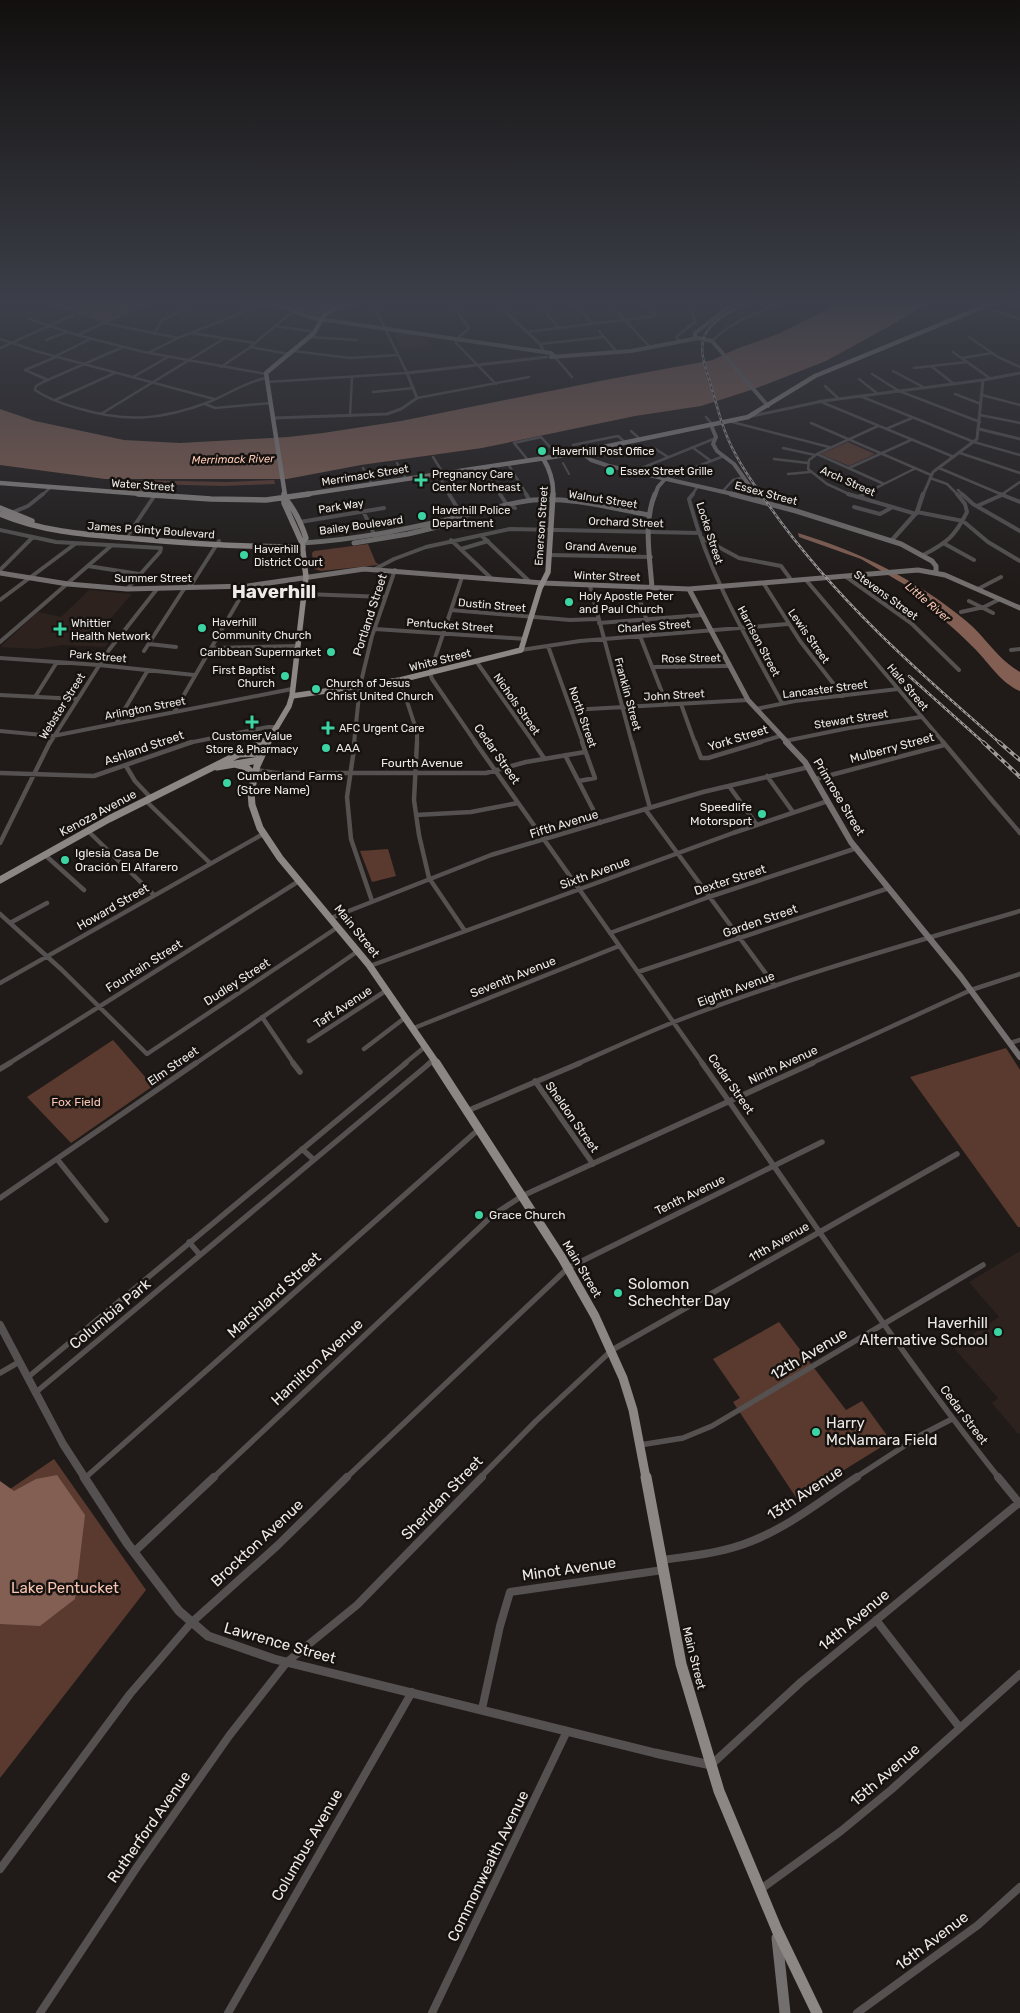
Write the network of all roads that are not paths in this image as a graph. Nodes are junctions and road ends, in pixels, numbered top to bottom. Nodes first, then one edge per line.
1 (982, 395) edge
2 (47, 396) edge
3 (64, 396) edge
4 (131, 396) edge
5 (200, 396) edge
6 (223, 396) edge
7 (270, 396) edge
8 (351, 396) edge
9 (429, 396) edge
10 (759, 396) edge
11 (783, 396) edge
12 (837, 396) edge
13 (860, 396) joint
14 (913, 396) edge
15 (960, 396) edge
16 (986, 396) edge
17 (417, 398) joint
18 (840, 398) junction
19 (55, 400) junction
20 (215, 400) junction
21 (763, 400) junction
22 (776, 400) junction
23 (819, 402) junction
24 (271, 403) junction
25 (205, 404) junction
26 (981, 404) junction
27 (1020, 404) edge
28 (768, 406) junction
29 (778, 410) junction
30 (101, 414) junction
31 (980, 414) junction
32 (350, 416) junction
33 (706, 417) dead end
34 (748, 417) junction
35 (274, 418) junction
36 (912, 418) junction
37 (728, 422) junction
38 (980, 422) junction
39 (811, 423) dead end
40 (1020, 423) edge
41 (712, 425) junction
42 (878, 426) junction
43 (886, 429) junction
44 (979, 429) junction
45 (631, 431) dead end
46 (716, 438) junction
47 (1020, 439) edge
48 (596, 440) junction
49 (641, 440) junction
50 (848, 440) junction
51 (911, 440) junction
52 (974, 442) junction
53 (626, 443) junction
54 (573, 445) dead end
55 (830, 447) junction
56 (603, 448) junction
57 (654, 448) dead end
58 (692, 448) junction
59 (784, 448) dead end
60 (581, 452) junction
61 (960, 453) junction
62 (816, 454) junction
63 (881, 454) junction
64 (1020, 455) edge
65 (558, 456) junction
66 (724, 456) junction
67 (433, 457) dead end
68 (668, 457) junction
69 (954, 458) junction
70 (540, 459) junction
71 (774, 459) dead end
72 (528, 460) junction
73 (711, 461) junction
74 (397, 463) dead end
75 (563, 463) dead end
76 (808, 463) junction
77 (508, 464) junction
78 (484, 467) junction
79 (363, 468) dead end
80 (850, 468) junction
81 (916, 468) junction
82 (939, 468) junction
83 (632, 472) junction
84 (810, 472) junction
85 (1020, 473) edge
86 (441, 474) junction
87 (568, 474) dead end
88 (788, 474) dead end
89 (931, 476) junction
90 (744, 477) junction
91 (406, 479) junction
92 (665, 479) junction
93 (1020, 482) edge
94 (0, 483) edge
95 (372, 484) junction
96 (884, 484) junction
97 (947, 484) junction
98 (698, 486) junction
99 (50, 488) junction
100 (722, 492) junction
101 (1004, 494) junction
102 (155, 496) junction
103 (858, 497) junction
104 (285, 498) junction
105 (530, 501) junction
106 (554, 501) junction
107 (761, 501) junction
108 (1020, 502) edge
109 (507, 505) junction
110 (854, 506) dead end
111 (977, 506) junction
112 (0, 508) edge
113 (384, 508) dead end
114 (515, 508) junction
115 (891, 508) junction
116 (363, 512) junction
117 (12, 513) junction
118 (916, 513) junction
119 (1, 515) edge
120 (649, 515) junction
121 (463, 518) junction
122 (963, 521) junction
123 (300, 522) junction
124 (552, 529) junction
125 (0, 531) edge
126 (650, 531) junction
127 (1020, 531) edge
128 (700, 533) junction
129 (127, 536) junction
130 (482, 536) junction
131 (376, 537) junction
132 (33, 538) junction
133 (702, 538) junction
134 (451, 540) junction
135 (892, 540) junction
136 (488, 541) junction
137 (218, 543) junction
138 (75, 544) junction
139 (945, 544) junction
140 (112, 545) junction
141 (302, 545) junction
142 (461, 549) junction
143 (550, 554) junction
144 (923, 555) junction
145 (651, 557) junction
146 (974, 560) dead end
147 (1020, 561) edge
148 (88, 566) junction
149 (375, 569) junction
150 (395, 570) junction
151 (0, 571) edge
152 (936, 571) junction
153 (140, 574) junction
154 (845, 576) junction
155 (29, 577) junction
156 (306, 577) junction
157 (462, 577) junction
158 (1001, 577) dead end
159 (492, 579) junction
160 (806, 580) junction
161 (792, 581) junction
162 (530, 582) junction
163 (543, 583) junction
164 (68, 584) junction
165 (764, 584) junction
166 (247, 586) junction
167 (590, 586) junction
168 (634, 587) junction
169 (720, 587) junction
170 (184, 588) junction
171 (652, 588) junction
172 (127, 589) junction
173 (157, 589) junction
174 (688, 589) junction
175 (978, 589) junction
176 (305, 594) junction
177 (385, 597) junction
178 (1000, 599) junction
179 (0, 600) edge
180 (969, 601) dead end
181 (984, 607) junction
182 (1019, 609) edge
183 (451, 610) junction
184 (961, 612) dead end
185 (993, 613) dead end
186 (702, 615) junction
187 (531, 617) junction
188 (646, 620) junction
189 (598, 621) junction
190 (788, 624) junction
191 (741, 628) junction
192 (375, 629) junction
193 (710, 631) junction
194 (444, 632) junction
195 (640, 636) junction
196 (652, 636) junction
197 (525, 639) junction
198 (603, 639) junction
199 (0, 642) edge
200 (149, 644) junction
201 (298, 646) junction
202 (548, 646) junction
203 (176, 647) dead end
204 (212, 648) junction
205 (521, 650) junction
206 (1011, 650) dead end
207 (1020, 650) edge
208 (144, 651) dead end
209 (673, 656) dead end
210 (0, 658) edge
211 (476, 661) junction
212 (56, 662) junction
213 (99, 665) junction
214 (728, 666) junction
215 (677, 667) junction
216 (654, 668) junction
217 (148, 670) junction
218 (959, 670) dead end
219 (430, 673) junction
220 (194, 675) junction
221 (400, 680) junction
222 (360, 686) junction
223 (898, 689) junction
224 (292, 693) junction
225 (0, 695) edge
226 (843, 696) junction
227 (35, 697) junction
228 (77, 699) junction
229 (748, 700) junction
230 (782, 703) junction
231 (681, 704) junction
232 (668, 705) junction
233 (621, 707) junction
234 (756, 709) junction
235 (571, 710) junction
236 (174, 712) junction
237 (921, 717) junction
238 (117, 722) junction
239 (0, 731) edge
240 (273, 733) junction
241 (53, 736) junction
242 (782, 738) junction
243 (944, 745) junction
244 (586, 752) junction
245 (262, 753) junction
246 (234, 755) junction
247 (565, 755) junction
248 (544, 758) junction
249 (259, 760) junction
250 (231, 764) junction
251 (126, 766) junction
252 (809, 767) junction
253 (208, 770) junction
254 (495, 771) junction
255 (0, 773) edge
256 (255, 773) junction
257 (350, 773) junction
258 (35, 774) junction
259 (416, 774) junction
260 (767, 776) junction
261 (816, 779) junction
262 (579, 781) junction
263 (729, 786) junction
264 (148, 800) junction
265 (828, 801) junction
266 (518, 803) junction
267 (648, 808) junction
268 (793, 812) junction
269 (416, 816) junction
270 (600, 823) junction
271 (757, 825) junction
272 (88, 831) junction
273 (1020, 833) edge
274 (263, 834) junction
275 (544, 841) junction
276 (0, 843) edge
277 (857, 848) junction
278 (678, 853) junction
279 (45, 855) junction
280 (210, 863) junction
281 (429, 878) junction
282 (0, 880) edge
283 (299, 881) junction
284 (889, 888) junction
285 (579, 889) junction
286 (84, 890) dead end
287 (154, 895) junction
288 (710, 896) junction
289 (372, 901) junction
290 (47, 903) dead end
291 (1020, 911) edge
292 (0, 914) edge
293 (331, 918) junction
294 (10, 923) junction
295 (338, 927) junction
296 (465, 931) junction
297 (610, 933) junction
298 (929, 937) junction
299 (740, 938) junction
300 (619, 946) junction
301 (358, 951) junction
302 (47, 956) junction
303 (370, 966) junction
304 (638, 972) junction
305 (1020, 974) edge
306 (0, 983) edge
307 (775, 986) junction
308 (388, 990) junction
309 (971, 990) junction
310 (99, 1006) junction
311 (262, 1017) junction
312 (406, 1017) junction
313 (674, 1022) junction
314 (414, 1028) junction
315 (1020, 1040) edge
316 (309, 1041) dead end
317 (1010, 1043) junction
318 (426, 1046) junction
319 (364, 1049) dead end
320 (1020, 1057) edge
321 (434, 1059) junction
322 (0, 1069) edge
323 (300, 1072) dead end
324 (535, 1081) junction
325 (729, 1101) junction
326 (467, 1110) junction
327 (479, 1129) junction
328 (822, 1142) dead end
329 (302, 1150) junction
330 (957, 1154) dead end
331 (57, 1159) junction
332 (313, 1160) junction
333 (593, 1164) junction
334 (774, 1166) junction
335 (522, 1196) junction
336 (0, 1198) edge
337 (106, 1220) dead end
338 (820, 1231) junction
339 (188, 1242) junction
340 (200, 1255) junction
341 (983, 1265) dead end
342 (568, 1268) junction
343 (885, 1324) junction
344 (0, 1325) edge
345 (612, 1350) junction
346 (19, 1362) junction
347 (0, 1373) edge
348 (27, 1378) junction
349 (35, 1393) junction
350 (952, 1419) junction
351 (640, 1445) junction
352 (85, 1478) junction
353 (1020, 1503) edge
354 (134, 1552) junction
355 (662, 1565) junction
356 (876, 1620) junction
357 (191, 1623) junction
358 (287, 1662) junction
359 (1020, 1674) edge
360 (412, 1691) junction
361 (482, 1709) junction
362 (960, 1728) junction
363 (568, 1731) junction
364 (711, 1764) junction
365 (0, 1869) edge
366 (1020, 1887) edge
367 (761, 1889) junction
368 (777, 1930) junction
369 (40, 2013) edge
370 (228, 2013) edge
371 (432, 2013) edge
372 (785, 2013) edge
373 (817, 2013) edge
374 (857, 2013) edge

1 - 26 street
2 - 19 street
3 - 19 street
4 - 30 street
5 - 20 street
6 - 20 street
7 - 24 main road
8 - 32 street
9 - 17 street
10 - 21 main road
11 - 22 main road, Merrimack Street
12 - 18 street
13 - 18 street
13 - 36 street
14 - 38 street
15 - 26 street
16 - 27 street
17 - 32 street
18 - 23 street
19 - 30 street
20 - 25 street
21 - 22 main road
21 - 28 main road
22 - 28 main road, Merrimack Street
23 - 29 street
23 - 42 street
24 - 25 street
24 - 35 main road
25 - 30 street
26 - 31 street
28 - 29 street
28 - 34 main road, Merrimack Street
29 - 34 street
31 - 38 street
31 - 40 street
32 - 35 street
33 - 41 street
34 - 37 main road, Merrimack Street
35 - 104 main road
36 - 43 street
36 - 52 street
37 - 41 main road, Merrimack Street
37 - 55 street
38 - 44 street
39 - 50 street
41 - 46 main road
41 - 49 main road, Merrimack Street
42 - 43 street
42 - 50 street, Arch Street
43 - 51 street
44 - 47 street
44 - 52 street
45 - 49 street
46 - 58 street
46 - 66 main road
48 - 53 street
48 - 54 street
48 - 56 street
49 - 53 main road, Merrimack Street
50 - 55 street, Arch Street
50 - 63 street
51 - 63 street
51 - 69 street
52 - 61 street
52 - 64 street
53 - 56 main road, Merrimack Street
55 - 62 street, Arch Street
56 - 60 main road, Merrimack Street
57 - 68 street
58 - 68 street
58 - 73 street
59 - 62 street
60 - 65 main road, Merrimack Street
60 - 83 main road, Essex Street
61 - 69 street
61 - 85 street
62 - 76 street, Arch Street
62 - 80 street
63 - 80 street
63 - 81 street
65 - 70 main road, Merrimack Street
65 - 72 street
66 - 73 street
66 - 90 main road
67 - 86 street
68 - 83 street
69 - 82 street
70 - 72 main road, Merrimack Street
70 - 106 main road, Emerson Street
71 - 76 street
72 - 77 main road, Merrimack Street
73 - 92 street
74 - 91 street
75 - 87 street
76 - 84 street, Arch Street
77 - 78 main road, Merrimack Street
77 - 105 street
78 - 86 main road, Merrimack Street
78 - 109 street
79 - 95 street
80 - 96 street
81 - 89 street
81 - 96 street
82 - 89 street
82 - 101 street
83 - 92 main road, Essex Street
84 - 88 street
84 - 103 street, Arch Street
86 - 91 main road, Merrimack Street
86 - 121 street
89 - 97 street
89 - 118 street
90 - 100 street
90 - 107 main road
91 - 95 main road, Merrimack Street
92 - 98 main road, Essex Street
92 - 120 main road
93 - 101 street
94 - 99 main road, Water Street
95 - 104 main road, Merrimack Street
96 - 103 street
97 - 111 street
97 - 122 street
98 - 100 main road, Essex Street
98 - 128 street, Locke Street
99 - 102 main road, Water Street
99 - 117 street
100 - 107 main road, Essex Street
101 - 108 street
101 - 111 street
102 - 104 main road, Water Street
102 - 129 street
103 - 115 street, Arch Street
104 - 123 main road, Main Street
104 - 141 main road, Main Street
105 - 106 main road, Bailey Boulevard
105 - 109 main road, Bailey Boulevard
106 - 114 main road, Bailey Boulevard
106 - 120 main road, Walnut Street
106 - 124 main road, Emerson Street
107 - 135 main road, Essex Street
109 - 114 street
109 - 121 main road, Bailey Boulevard
110 - 115 street
111 - 127 street
112 - 117 main road, James P Ginty Boulevard
113 - 116 street, Park Way
114 - 121 main road, Bailey Boulevard
115 - 118 street, Arch Street
116 - 123 street, Park Way
116 - 131 street
117 - 119 street
117 - 129 main road, James P Ginty Boulevard
118 - 122 street, Arch Street
118 - 135 street
119 - 129 main road, James P Ginty Boulevard
120 - 126 main road
121 - 131 main road, Bailey Boulevard
122 - 139 street
122 - 147 street
123 - 141 main road, Main Street
124 - 126 street, Orchard Street
124 - 130 street, Orchard Street
124 - 143 main road, Emerson Street
125 - 132 street
126 - 128 street, Orchard Street
126 - 145 main road
128 - 133 street, Locke Street
129 - 137 main road, James P Ginty Boulevard
130 - 134 street, Orchard Street
130 - 136 street
131 - 141 main road, Bailey Boulevard
132 - 138 street
132 - 151 street
133 - 161 street
133 - 169 street, Locke Street
134 - 142 street
134 - 149 street, Orchard Street
135 - 144 main road, Essex Street
136 - 142 street
136 - 162 street
137 - 141 main road, James P Ginty Boulevard
137 - 170 street
138 - 140 street
138 - 155 street
139 - 144 street
139 - 146 street
140 - 148 street
140 - 153 street
141 - 156 main road, Main Street
142 - 159 street
143 - 145 street, Grand Avenue
143 - 163 main road, Emerson Street
144 - 152 main road, Essex Street
145 - 171 main road
148 - 153 street
148 - 164 street
149 - 150 main road, Winter Street
149 - 156 main road, Winter Street
150 - 157 main road, Winter Street
150 - 177 street, Portland Street
151 - 155 main road, Summer Street
152 - 154 main road, Winter Street
152 - 175 main road
153 - 172 street
154 - 160 main road, Winter Street
154 - 218 street, Stevens Street
155 - 164 main road, Summer Street
155 - 179 street
156 - 166 main road, Summer Street
156 - 176 main road, Main Street
157 - 159 main road, Winter Street
157 - 183 street
158 - 175 street
159 - 162 main road, Winter Street
160 - 161 main road, Winter Street
160 - 223 street, Hale Street
161 - 165 main road, Winter Street
162 - 163 main road, Winter Street
163 - 167 main road, Winter Street
163 - 187 main road
164 - 172 main road, Summer Street
164 - 199 street
165 - 169 main road, Winter Street
165 - 190 street, Lewis Street
166 - 170 main road, Summer Street
166 - 204 street
167 - 168 main road, Winter Street
167 - 189 street, Franklin Street
168 - 171 main road, Winter Street
168 - 188 street
169 - 174 main road, Winter Street
169 - 191 street, Harrison Street
170 - 173 main road, Summer Street
170 - 200 street
171 - 174 main road, Winter Street
172 - 173 main road, Summer Street
173 - 213 street, Webster Street
174 - 186 main road, Primrose Street
175 - 178 main road
176 - 177 street
176 - 201 main road, Main Street
177 - 192 street, Portland Street
178 - 181 street
178 - 182 main road
180 - 181 street
181 - 184 street
181 - 185 street
183 - 187 street, Dustin Street
183 - 194 street
186 - 188 street, Dustin Street
186 - 193 main road, Primrose Street
187 - 189 street, Dustin Street
187 - 197 main road
188 - 189 street, Dustin Street
188 - 196 street
189 - 198 street, Franklin Street
190 - 191 street, Charles Street
190 - 226 street, Lewis Street
191 - 193 street, Charles Street
191 - 230 street, Harrison Street
192 - 194 street, Pentucket Street
192 - 222 street, Portland Street
193 - 196 street, Charles Street
193 - 214 main road, Primrose Street
194 - 197 street, Pentucket Street
194 - 219 street
195 - 196 street, Charles Street
195 - 198 street, Charles Street
195 - 216 street
197 - 205 main road
198 - 202 street, Charles Street
198 - 233 street, Franklin Street
200 - 203 street
200 - 208 street
201 - 204 street
201 - 224 main road, Main Street
202 - 205 street, Charles Street
202 - 235 street, North Street
204 - 220 street
205 - 211 main road, White Street
206 - 207 street
209 - 215 street
210 - 212 street, Park Street
211 - 219 main road, White Street
211 - 248 street, Nichols Street
212 - 213 street, Park Street
212 - 227 street
213 - 217 street, Park Street
213 - 228 street, Webster Street
214 - 215 street, Rose Street
214 - 229 main road, Primrose Street
215 - 216 street, Rose Street
216 - 232 street
217 - 220 street, Park Street
217 - 238 street
219 - 221 main road, White Street
219 - 254 street, Cedar Street
220 - 236 street
221 - 222 main road, White Street
221 - 259 street
222 - 224 main road, White Street
222 - 257 street, Portland Street
223 - 226 street, Lancaster Street
223 - 237 street, Hale Street
224 - 236 street, Arlington Street
224 - 240 main road, Main Street
225 - 227 street
226 - 230 street, Lancaster Street
227 - 228 street
228 - 241 street, Webster Street
229 - 231 street, John Street
229 - 234 main road, Primrose Street
230 - 234 street, Lancaster Street
231 - 232 street, John Street
231 - 242 street, York Street
232 - 233 street, John Street
233 - 235 street, John Street
233 - 267 street, Franklin Street
234 - 242 main road, Primrose Street
235 - 244 street, North Street
236 - 238 street, Arlington Street
237 - 242 street, Stewart Street
237 - 243 street, Hale Street
238 - 241 street, Arlington Street
239 - 241 street, Arlington Street
240 - 245 main road, Main Street
240 - 246 main road, Kenoza Avenue
240 - 251 street, Ashland Street
241 - 258 street, Webster Street
242 - 252 main road, Primrose Street
243 - 261 street, Mulberry Street
243 - 273 street, Hale Street
244 - 247 street, Fourth Avenue
244 - 262 street, North Street
245 - 246 main road, Kenoza Avenue
245 - 249 main road, Main Street
246 - 253 main road, Kenoza Avenue
247 - 248 street, Fourth Avenue
247 - 262 street
248 - 254 street, Fourth Avenue
249 - 250 main road, Kenoza Avenue
249 - 256 main road, Main Street
250 - 253 main road, Kenoza Avenue
250 - 256 main road
251 - 258 street, Ashland Street
251 - 264 street
252 - 260 street, Fifth Avenue
252 - 261 main road, Primrose Street
253 - 264 main road, Kenoza Avenue
254 - 259 street, Fourth Avenue
254 - 266 street, Cedar Street
255 - 258 street, Ashland Street
256 - 257 street, Fourth Avenue
256 - 274 main road, Main Street
257 - 259 street, Fourth Avenue
257 - 289 street, Portland Street
258 - 276 street, Webster Street
259 - 269 street
260 - 263 street, Fifth Avenue
260 - 268 street
261 - 265 main road, Primrose Street
262 - 270 street
263 - 267 street, Fifth Avenue
263 - 271 street
264 - 272 main road, Kenoza Avenue
264 - 280 street
265 - 268 street, Sixth Avenue
265 - 277 main road, Primrose Street
266 - 269 street
266 - 275 street, Cedar Street
267 - 270 street, Fifth Avenue
267 - 278 street, Franklin Street
268 - 271 street, Sixth Avenue
269 - 281 street
270 - 275 street, Fifth Avenue
271 - 278 street, Sixth Avenue
272 - 279 main road, Kenoza Avenue
272 - 287 street
274 - 280 street, Howard Street
274 - 283 main road, Main Street
275 - 281 street, Fifth Avenue
275 - 285 street, Cedar Street
277 - 284 main road, Primrose Street
277 - 288 street, Dexter Street
278 - 285 street, Sixth Avenue
278 - 288 street, Franklin Street
279 - 282 main road, Kenoza Avenue
279 - 286 street
280 - 287 street, Howard Street
281 - 289 street, Fifth Avenue
281 - 296 street
283 - 293 main road, Main Street
283 - 310 street, Fountain Street
284 - 298 main road, Primrose Street
284 - 299 street, Garden Street
285 - 296 street, Sixth Avenue
285 - 297 street, Cedar Street
287 - 302 street, Howard Street
288 - 297 street, Dexter Street
288 - 299 street, Franklin Street
289 - 293 street, Fifth Avenue
290 - 294 street
291 - 298 street, Eighth Avenue
292 - 294 street
293 - 295 main road, Main Street
294 - 302 street
295 - 301 main road, Main Street
295 - 310 street, Dudley Street
296 - 303 street, Sixth Avenue
297 - 300 street, Cedar Street
298 - 307 street, Eighth Avenue
298 - 309 main road, Primrose Street
299 - 304 street, Garden Street
299 - 307 street, Franklin Street
300 - 304 street, Cedar Street
300 - 314 street, Seventh Avenue
301 - 303 main road, Main Street
301 - 311 street, Elm Street
302 - 306 street, Howard Street
302 - 310 street
303 - 308 main road, Main Street
304 - 313 street, Cedar Street
305 - 309 street, Ninth Avenue
307 - 313 street, Eighth Avenue
308 - 312 main road, Main Street
308 - 316 street, Taft Avenue
309 - 317 main road, Primrose Street
309 - 325 street, Ninth Avenue
310 - 322 street, Fountain Street
311 - 323 street
311 - 331 street, Elm Street
312 - 314 main road, Main Street
312 - 319 street
313 - 324 street, Eighth Avenue
313 - 325 street, Cedar Street
314 - 318 main road, Main Street
315 - 317 street
317 - 320 main road, Primrose Street
318 - 321 main road, Main Street
318 - 329 street, Columbia Park
321 - 326 main road, Main Street
321 - 332 street, Columbia Park
324 - 326 street, Eighth Avenue
324 - 333 street, Sheldon Street
325 - 333 street, Ninth Avenue
325 - 334 street, Cedar Street
326 - 327 main road, Main Street
327 - 335 main road, Main Street
327 - 352 street, Marshland Street
328 - 334 street, Tenth Avenue
329 - 332 street
329 - 339 street, Columbia Park
330 - 338 street, 11th Avenue
331 - 336 street, Elm Street
331 - 337 street
332 - 340 street, Columbia Park
333 - 335 street, Ninth Avenue
334 - 338 street, Cedar Street
334 - 342 street, Tenth Avenue
335 - 342 main road, Main Street
335 - 354 street, Hamilton Avenue
338 - 343 street, Cedar Street
338 - 345 street, 11th Avenue
339 - 340 street
339 - 348 street, Columbia Park
340 - 349 street, Columbia Park
341 - 343 street, 12th Avenue
342 - 345 main road, Main Street
342 - 357 street, Brockton Avenue
343 - 350 street, Cedar Street
343 - 351 street, 12th Avenue
344 - 346 street, Lawrence Street
345 - 351 main road, Main Street
345 - 358 street, Sheridan Street
346 - 347 street
346 - 348 street, Lawrence Street
348 - 349 street, Lawrence Street
349 - 352 street, Lawrence Street
350 - 353 street, Cedar Street
350 - 355 street, 13th Avenue
351 - 355 main road, Main Street
352 - 354 street, Lawrence Street
353 - 356 street, 14th Avenue
354 - 357 street, Lawrence Street
355 - 361 street, Minot Avenue
355 - 364 main road, Main Street
356 - 362 street
356 - 364 street, 14th Avenue
357 - 358 street, Lawrence Street
357 - 365 street, Brockton Avenue
358 - 360 street, Lawrence Street
358 - 369 street, Rutherford Avenue
359 - 362 street, 15th Avenue
360 - 361 street, Lawrence Street
360 - 370 street, Columbus Avenue
361 - 363 street, Lawrence Street
362 - 367 street, 15th Avenue
363 - 364 street, Lawrence Street
363 - 371 street, Commonwealth Avenue
364 - 367 main road, Main Street
366 - 374 street, 16th Avenue
367 - 368 main road, Main Street
368 - 372 main road
368 - 373 main road, Main Street

